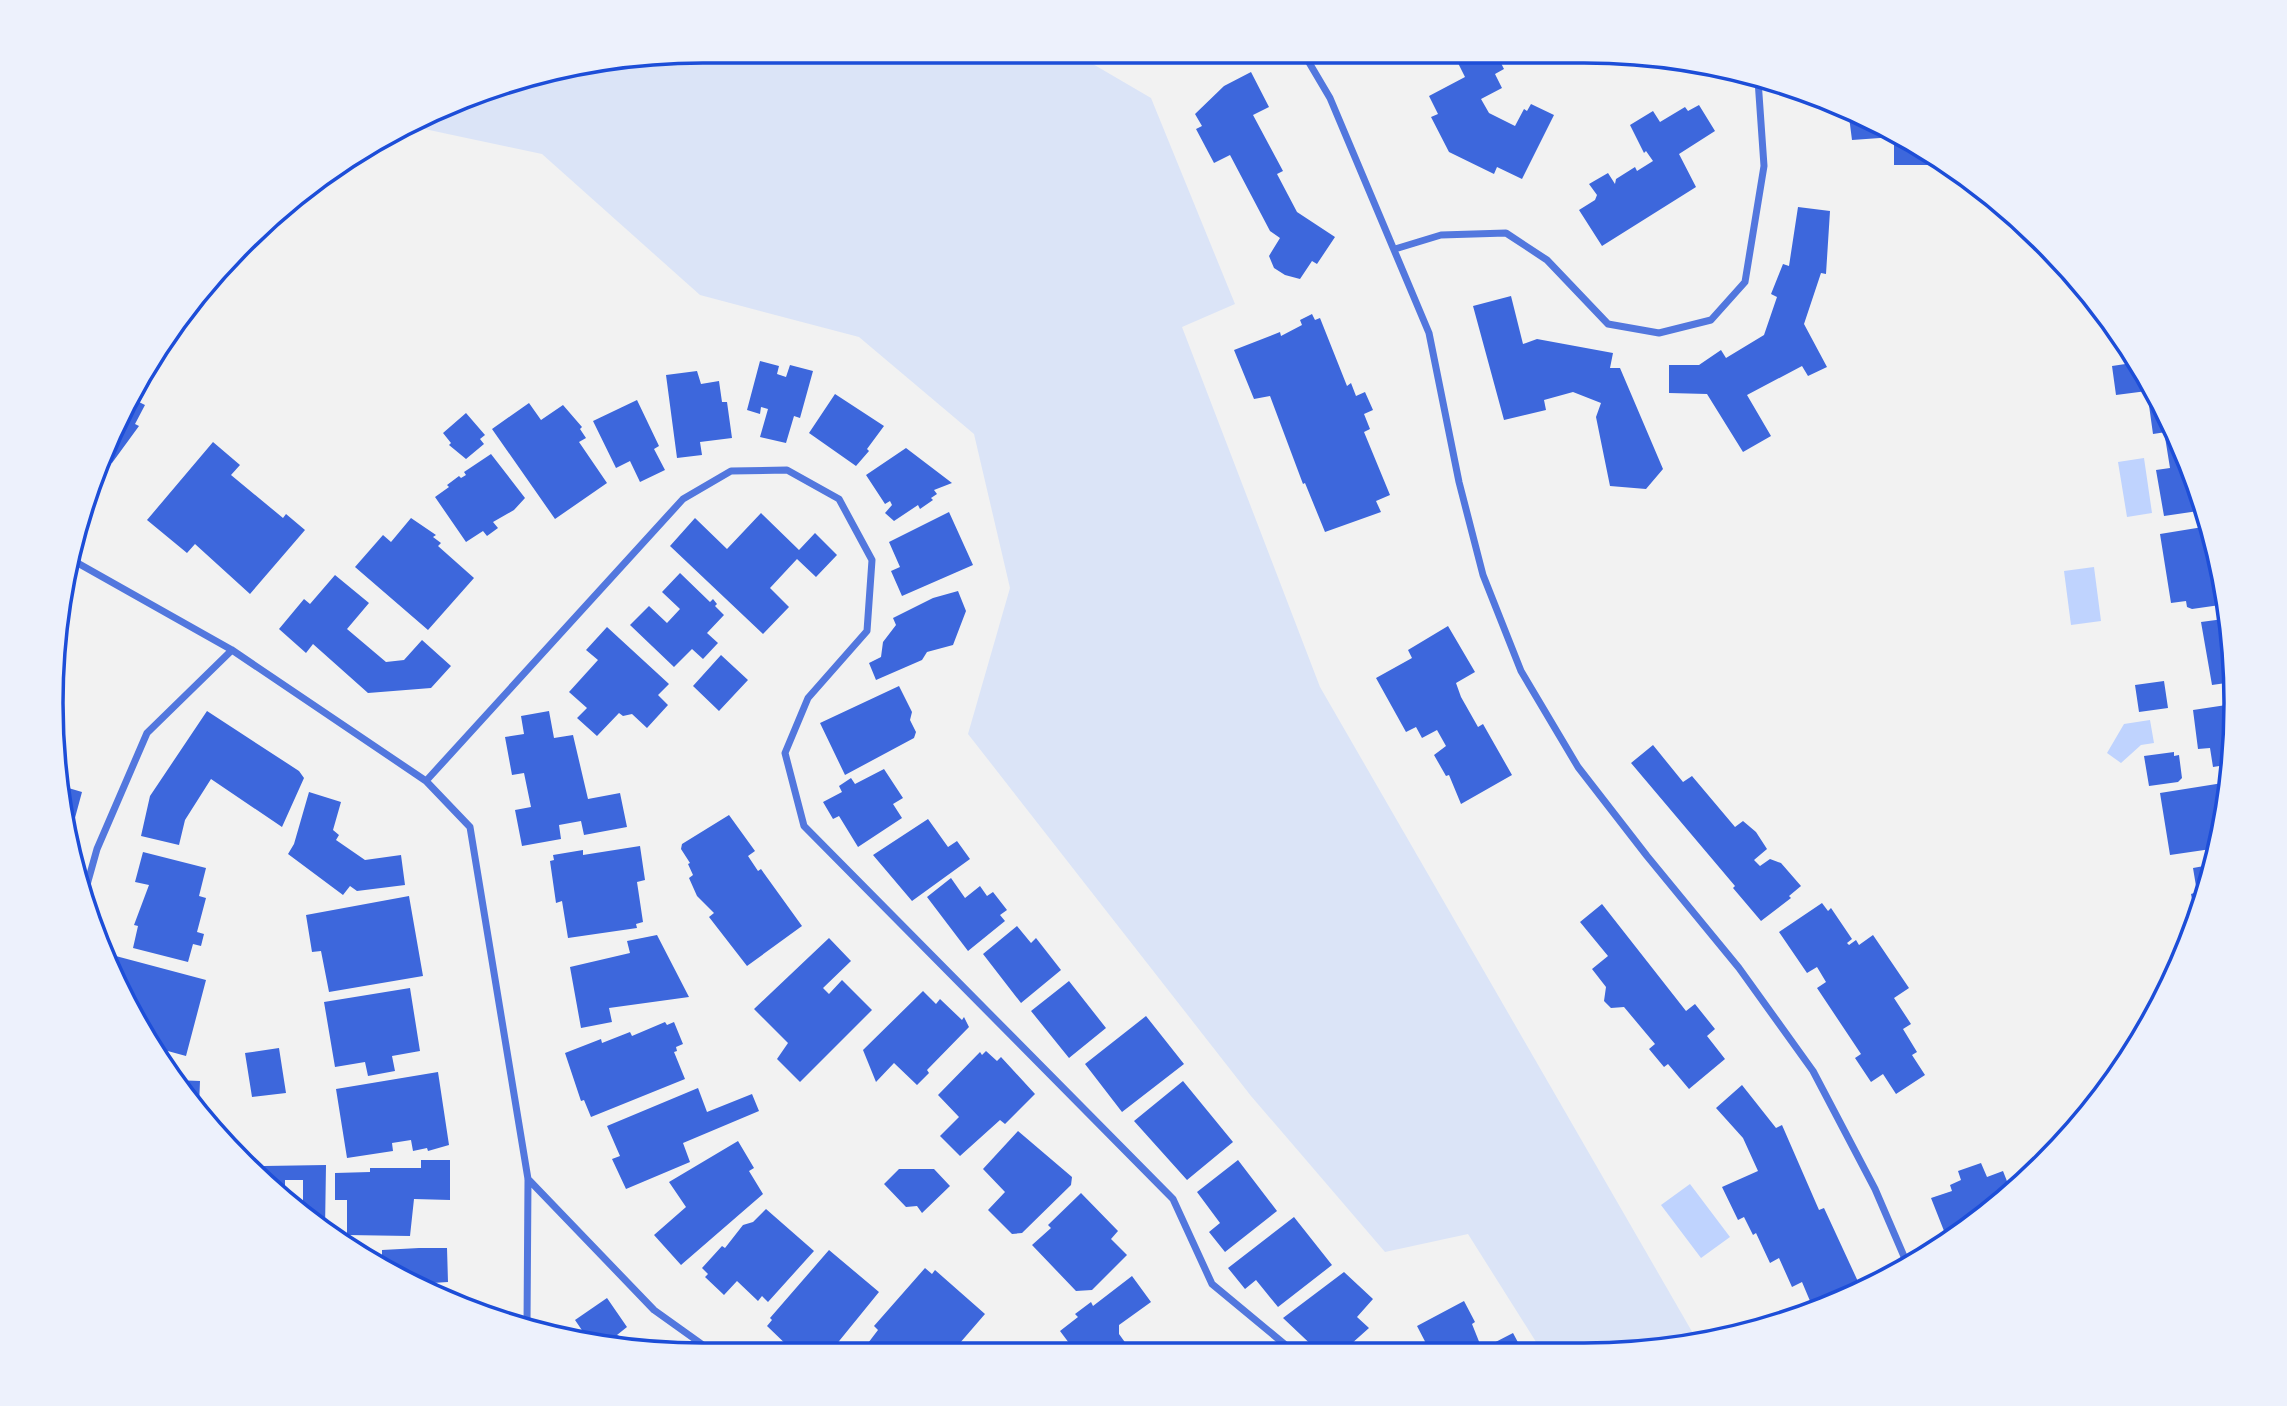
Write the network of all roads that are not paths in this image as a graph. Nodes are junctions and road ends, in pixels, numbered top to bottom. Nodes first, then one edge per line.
1 (1309, 63) edge
2 (1759, 88) edge
3 (1395, 249) junction
4 (79, 564) edge
5 (232, 650) junction
6 (425, 781) junction
7 (88, 880) edge
8 (528, 1179) junction
9 (1904, 1257) edge
10 (527, 1318) edge
11 (700, 1343) edge
12 (1283, 1343) edge

1 - 3 street
2 - 3 street
3 - 9 street
4 - 5 street
5 - 6 street
5 - 7 street
6 - 8 street
6 - 12 street
8 - 10 street
8 - 11 street

